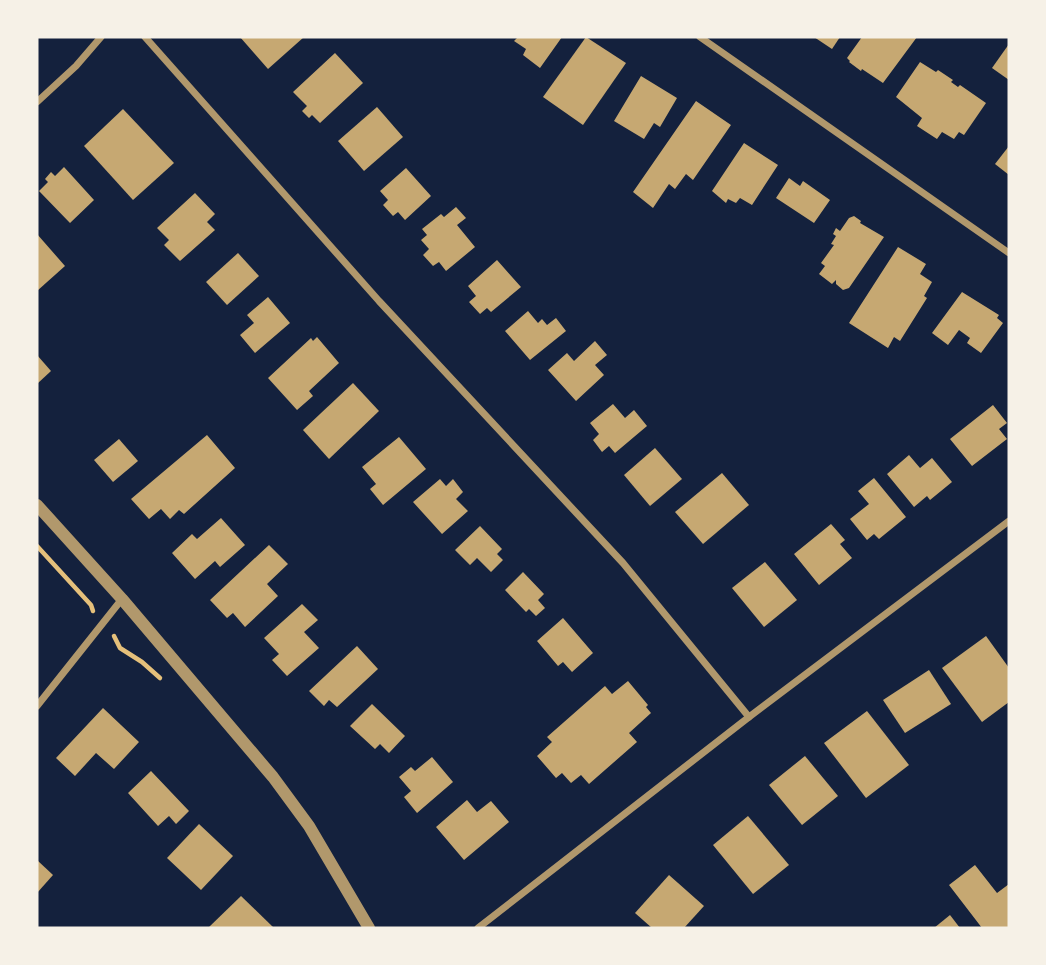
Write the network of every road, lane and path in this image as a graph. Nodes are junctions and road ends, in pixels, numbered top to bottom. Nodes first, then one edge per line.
1 (101, 37) edge
2 (145, 37) edge
3 (700, 37) edge
4 (37, 102) edge
5 (1009, 253) edge
6 (37, 505) edge
7 (1009, 521) edge
8 (37, 545) edge
9 (122, 599) junction
10 (102, 623) junction
11 (163, 681) dead end
12 (37, 706) edge
13 (749, 717) junction
14 (369, 928) edge
15 (478, 928) edge

1 - 4 street
2 - 13 street
3 - 5 street
6 - 9 street
7 - 13 street
8 - 10 path
9 - 10 street
9 - 14 street
10 - 11 path
10 - 12 street
13 - 15 street

